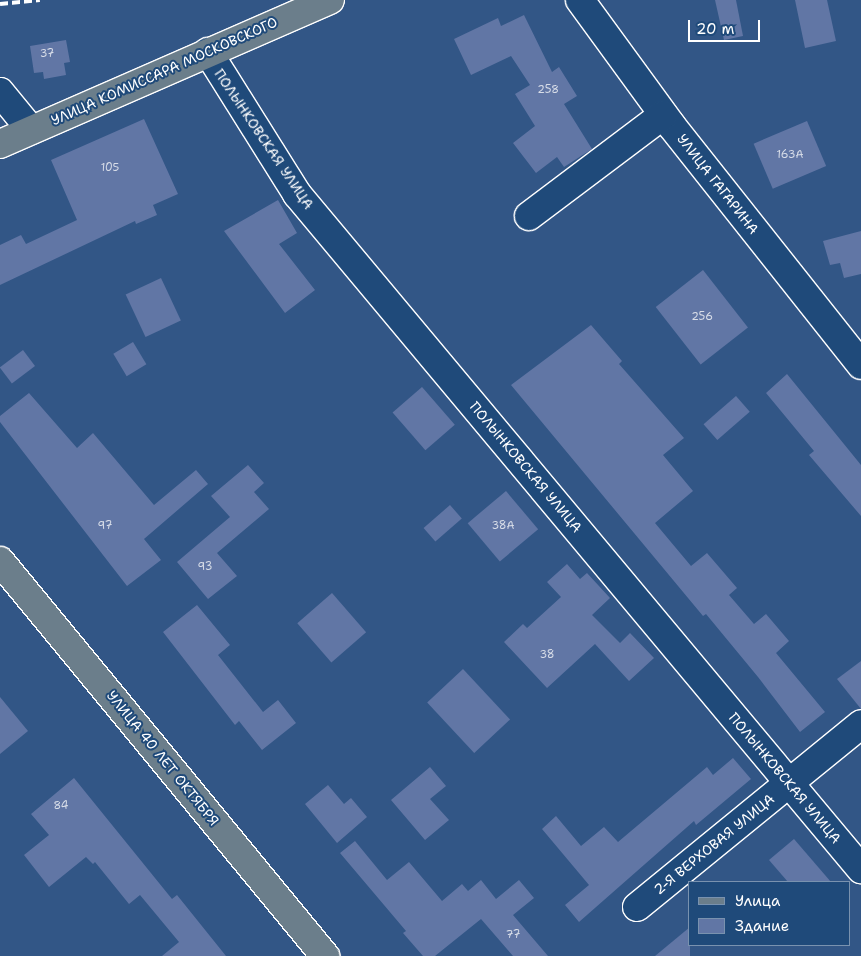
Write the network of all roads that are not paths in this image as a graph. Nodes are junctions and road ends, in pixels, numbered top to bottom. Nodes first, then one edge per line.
1 (330, 0) edge
2 (580, 0) edge
3 (208, 52) junction
4 (0, 92) edge
5 (664, 115) junction
6 (31, 130) junction
7 (0, 144) edge
8 (529, 216) dead end
9 (849, 332) edge
10 (861, 365) edge
11 (0, 561) edge
12 (861, 724) edge
13 (789, 782) junction
14 (861, 869) edge
15 (637, 907) dead end
16 (325, 956) edge

1 - 3 main road, УЛИЦА КОМИССАРА МОСКОВСКОГО
2 - 5 street, УЛИЦА ГАГАРИНА
3 - 6 main road, УЛИЦА КОМИССАРА МОСКОВСКОГО
3 - 13 street, ПОЛЫНКОВСКАЯ УЛИЦА
4 - 6 street
5 - 8 street
5 - 9 street, УЛИЦА ГАГАРИНА
6 - 7 main road, УЛИЦА КОМИССАРА МОСКОВСКОГО
9 - 10 street, УЛИЦА ГАГАРИНА
11 - 16 main road, УЛИЦА 40 ЛЕТ ОКТЯБРЯ
12 - 13 street, 2-Я ВЕРХОВАЯ УЛИЦА
13 - 14 street, ПОЛЫНКОВСКАЯ УЛИЦА
13 - 15 street, 2-Я ВЕРХОВАЯ УЛИЦА

